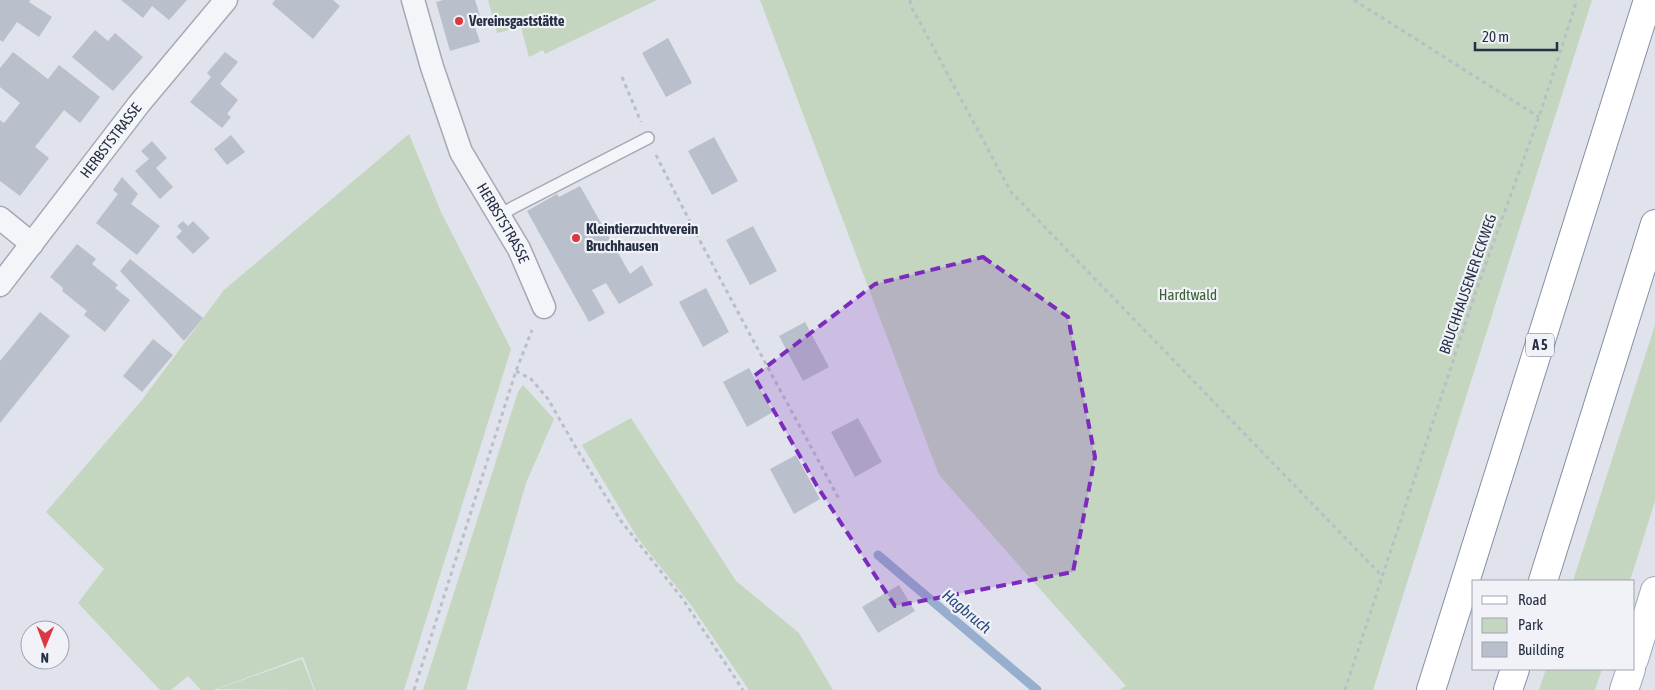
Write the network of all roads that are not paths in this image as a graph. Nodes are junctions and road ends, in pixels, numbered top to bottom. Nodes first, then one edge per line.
1 (226, 0) edge
2 (413, 0) edge
3 (1648, 0) edge
4 (648, 138) road end
5 (499, 216) junction
6 (0, 218) edge
7 (1655, 224) edge
8 (32, 244) junction
9 (0, 285) edge
10 (544, 307) road end
11 (1543, 580) edge
12 (1655, 591) edge
13 (1635, 656) edge
14 (1515, 670) edge
15 (1631, 670) edge
16 (1431, 690) edge
17 (1508, 690) edge
18 (1624, 690) edge

1 - 8 street, HERBSTSTRASSE
2 - 5 street, HERBSTSTRASSE
3 - 16 main road, A 5
4 - 5 lane
5 - 10 street, HERBSTSTRASSE
6 - 8 street
7 - 11 main road
8 - 9 street, HERBSTSTRASSE
12 - 13 main road
14 - 17 main road
15 - 18 main road

